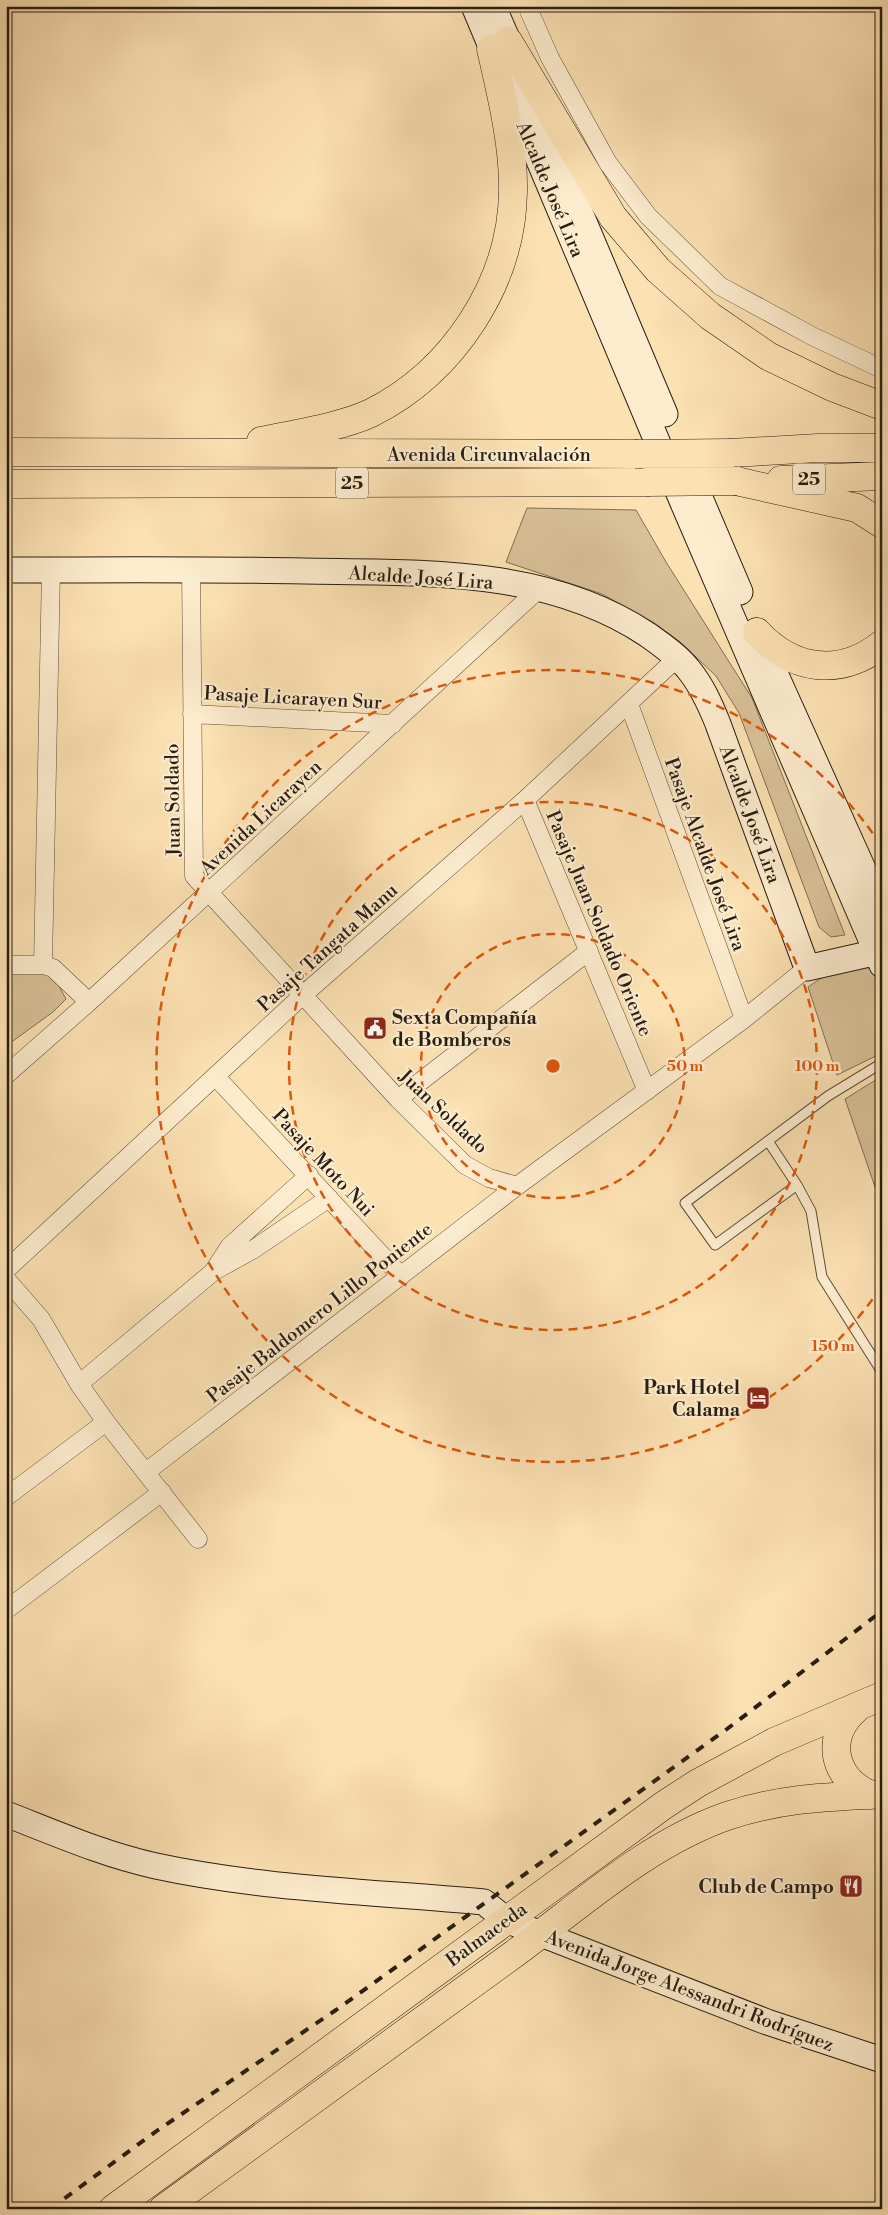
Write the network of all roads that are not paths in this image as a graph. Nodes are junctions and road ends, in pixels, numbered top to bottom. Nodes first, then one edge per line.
1 (474, 6) edge
2 (493, 6) edge
3 (527, 6) edge
4 (500, 45) junction
5 (882, 370) edge
6 (882, 406) edge
7 (882, 448) edge
8 (6, 452) edge
9 (207, 453) junction
10 (882, 476) edge
11 (737, 481) junction
12 (6, 484) edge
13 (882, 524) edge
14 (191, 568) junction
15 (6, 570) edge
16 (51, 570) junction
17 (540, 588) junction
18 (757, 632) junction
19 (882, 644) edge
20 (677, 658) junction
21 (629, 704) junction
22 (192, 714) junction
23 (393, 724) junction
24 (526, 800) junction
25 (208, 893) junction
26 (882, 911) edge
27 (589, 951) junction
28 (880, 956) edge
29 (6, 965) edge
30 (43, 965) junction
31 (808, 968) junction
32 (303, 995) junction
33 (89, 1002) junction
34 (744, 1019) junction
35 (882, 1063) edge
36 (6, 1075) edge
37 (216, 1077) junction
38 (647, 1091) junction
39 (398, 1099) junction
40 (768, 1141) junction
41 (309, 1175) junction
42 (797, 1185) junction
43 (517, 1186) junction
44 (329, 1198) junction
45 (213, 1272) junction
46 (401, 1276) junction
47 (8, 1282) edge
48 (882, 1372) edge
49 (79, 1384) junction
50 (109, 1420) junction
51 (146, 1472) junction
52 (162, 1492) junction
53 (6, 1497) edge
54 (198, 1540) dead end
55 (6, 1610) edge
56 (882, 1696) edge
57 (857, 1708) junction
58 (876, 1794) edge
59 (6, 1814) edge
60 (506, 1920) junction
61 (541, 1934) junction
62 (882, 2060) edge
63 (113, 2209) edge
64 (164, 2209) edge

1 - 4 street, Alcalde José Lira
2 - 4 street, Alcalde José Lira
3 - 5 street
4 - 6 main road
4 - 9 main road
4 - 18 street, Alcalde José Lira
4 - 28 street, Alcalde José Lira
7 - 9 main road, Avenida Circunvalación / 25, bridge
8 - 9 main road, Avenida Circunvalación / 25
10 - 11 main road, Avenida Circunvalación / 25
11 - 12 main road, Avenida Circunvalación / 25, bridge
11 - 13 main road
14 - 16 street, Alcalde José Lira
14 - 17 street, Alcalde José Lira
14 - 22 street, Juan Soldado
15 - 16 street, Alcalde José Lira
16 - 30 street
17 - 20 street, Alcalde José Lira
17 - 23 street, Avenida Licarayen
18 - 19 main road
18 - 26 street, Alcalde José Lira
20 - 21 street, Pasaje Tangata Manu
20 - 31 street, Alcalde José Lira
21 - 24 street, Pasaje Tangata Manu
21 - 34 street, Pasaje Alcalde José Lira
22 - 23 street, Pasaje Licarayen Sur
22 - 25 street, Juan Soldado
23 - 25 street, Avenida Licarayen
24 - 27 street, Pasaje Juan Soldado Oriente
24 - 32 street, Pasaje Tangata Manu
25 - 32 street, Juan Soldado
25 - 33 street, Avenida Licarayen
27 - 38 street, Pasaje Juan Soldado Oriente
27 - 39 street
28 - 31 street, Alcalde José Lira
29 - 30 street
30 - 33 street
31 - 34 street
32 - 37 street, Pasaje Tangata Manu
32 - 39 street, Juan Soldado
33 - 36 street, Avenida Licarayen
34 - 38 street
35 - 40 lane
37 - 41 street, Pasaje Moto Nui
37 - 47 street, Pasaje Tangata Manu
38 - 43 street
39 - 43 street, Juan Soldado
40 - 42 lane
40 - 42 lane
41 - 44 street, Pasaje Moto Nui
41 - 45 street
42 - 48 lane
43 - 46 street, Pasaje Baldomero Lillo Poniente
44 - 45 street
44 - 46 street, Pasaje Moto Nui
45 - 49 street
46 - 51 street, Pasaje Baldomero Lillo Poniente
47 - 49 street
49 - 50 street
50 - 51 street
50 - 53 street
51 - 52 street
52 - 54 street
52 - 55 street
56 - 57 main road, Balmaceda
57 - 58 main road
57 - 60 main road, Balmaceda
58 - 61 main road, Balmaceda
59 - 60 street, Avenida Jorge Alessandri Rodríguez
60 - 61 street, Avenida Jorge Alessandri Rodríguez
60 - 63 main road, Balmaceda
61 - 62 street, Avenida Jorge Alessandri Rodríguez
61 - 64 main road, Balmaceda

